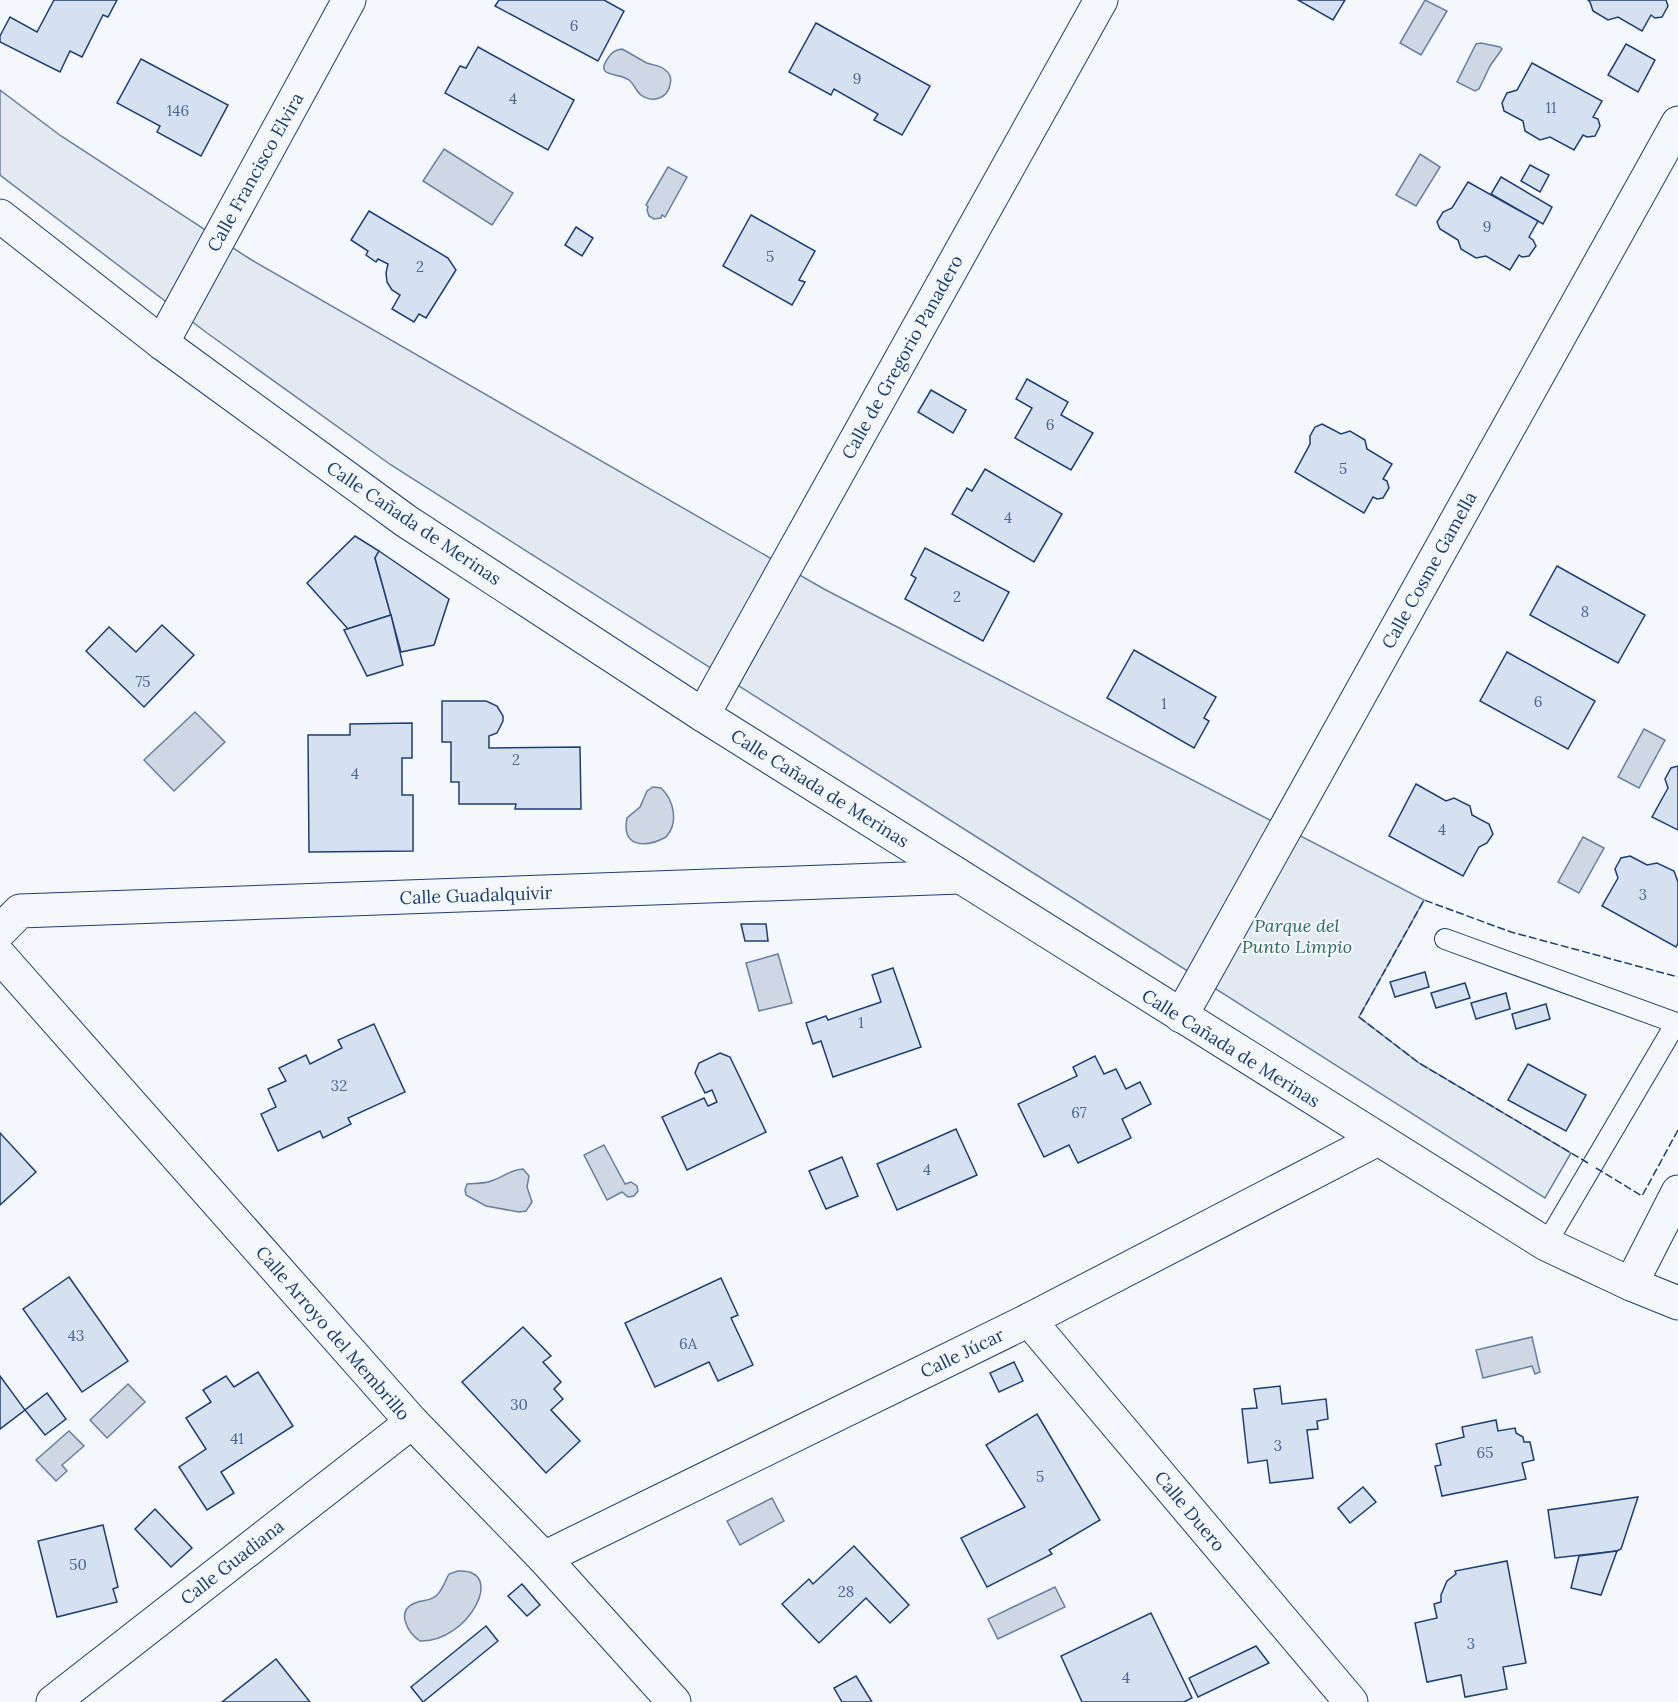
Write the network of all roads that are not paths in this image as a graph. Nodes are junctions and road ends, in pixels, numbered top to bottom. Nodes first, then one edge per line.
1 (349, 0) edge
2 (1101, 0) edge
3 (1678, 123) edge
4 (0, 216) edge
5 (162, 343) junction
6 (703, 715) junction
7 (960, 877) junction
8 (0, 931) edge
9 (1445, 939) dead end
10 (0, 956) edge
11 (1181, 1016) junction
12 (1376, 1140) junction
13 (1678, 1192) edge
14 (1546, 1244) junction
15 (1631, 1284) junction
16 (1678, 1303) edge
17 (1029, 1320) junction
18 (412, 1422) junction
19 (544, 1558) junction
20 (53, 1702) edge
21 (674, 1702) edge
22 (1352, 1702) edge

1 - 5 street, Calle Francisco Elvira
2 - 6 street, Calle de Gregorio Panadero
3 - 11 street, Calle Cosme Gamella
4 - 5 street, Calle Cañada de Merinas
5 - 6 street, Calle Cañada de Merinas
6 - 7 street, Calle Cañada de Merinas
7 - 8 street, Calle Guadalquivir
7 - 11 street, Calle Cañada de Merinas
9 - 14 lane
10 - 18 street, Calle Arroyo del Membrillo
11 - 12 street, Calle Cañada de Merinas
12 - 14 street, Calle Cañada de Merinas
12 - 17 street, Calle Júcar
13 - 15 street
14 - 15 street, Calle Cañada de Merinas
15 - 16 street, Calle Cañada de Merinas
17 - 19 street, Calle Júcar
17 - 22 street, Calle Duero
18 - 19 street, Calle Arroyo del Membrillo
18 - 20 street, Calle Guadiana
19 - 21 street, Calle Arroyo del Membrillo

